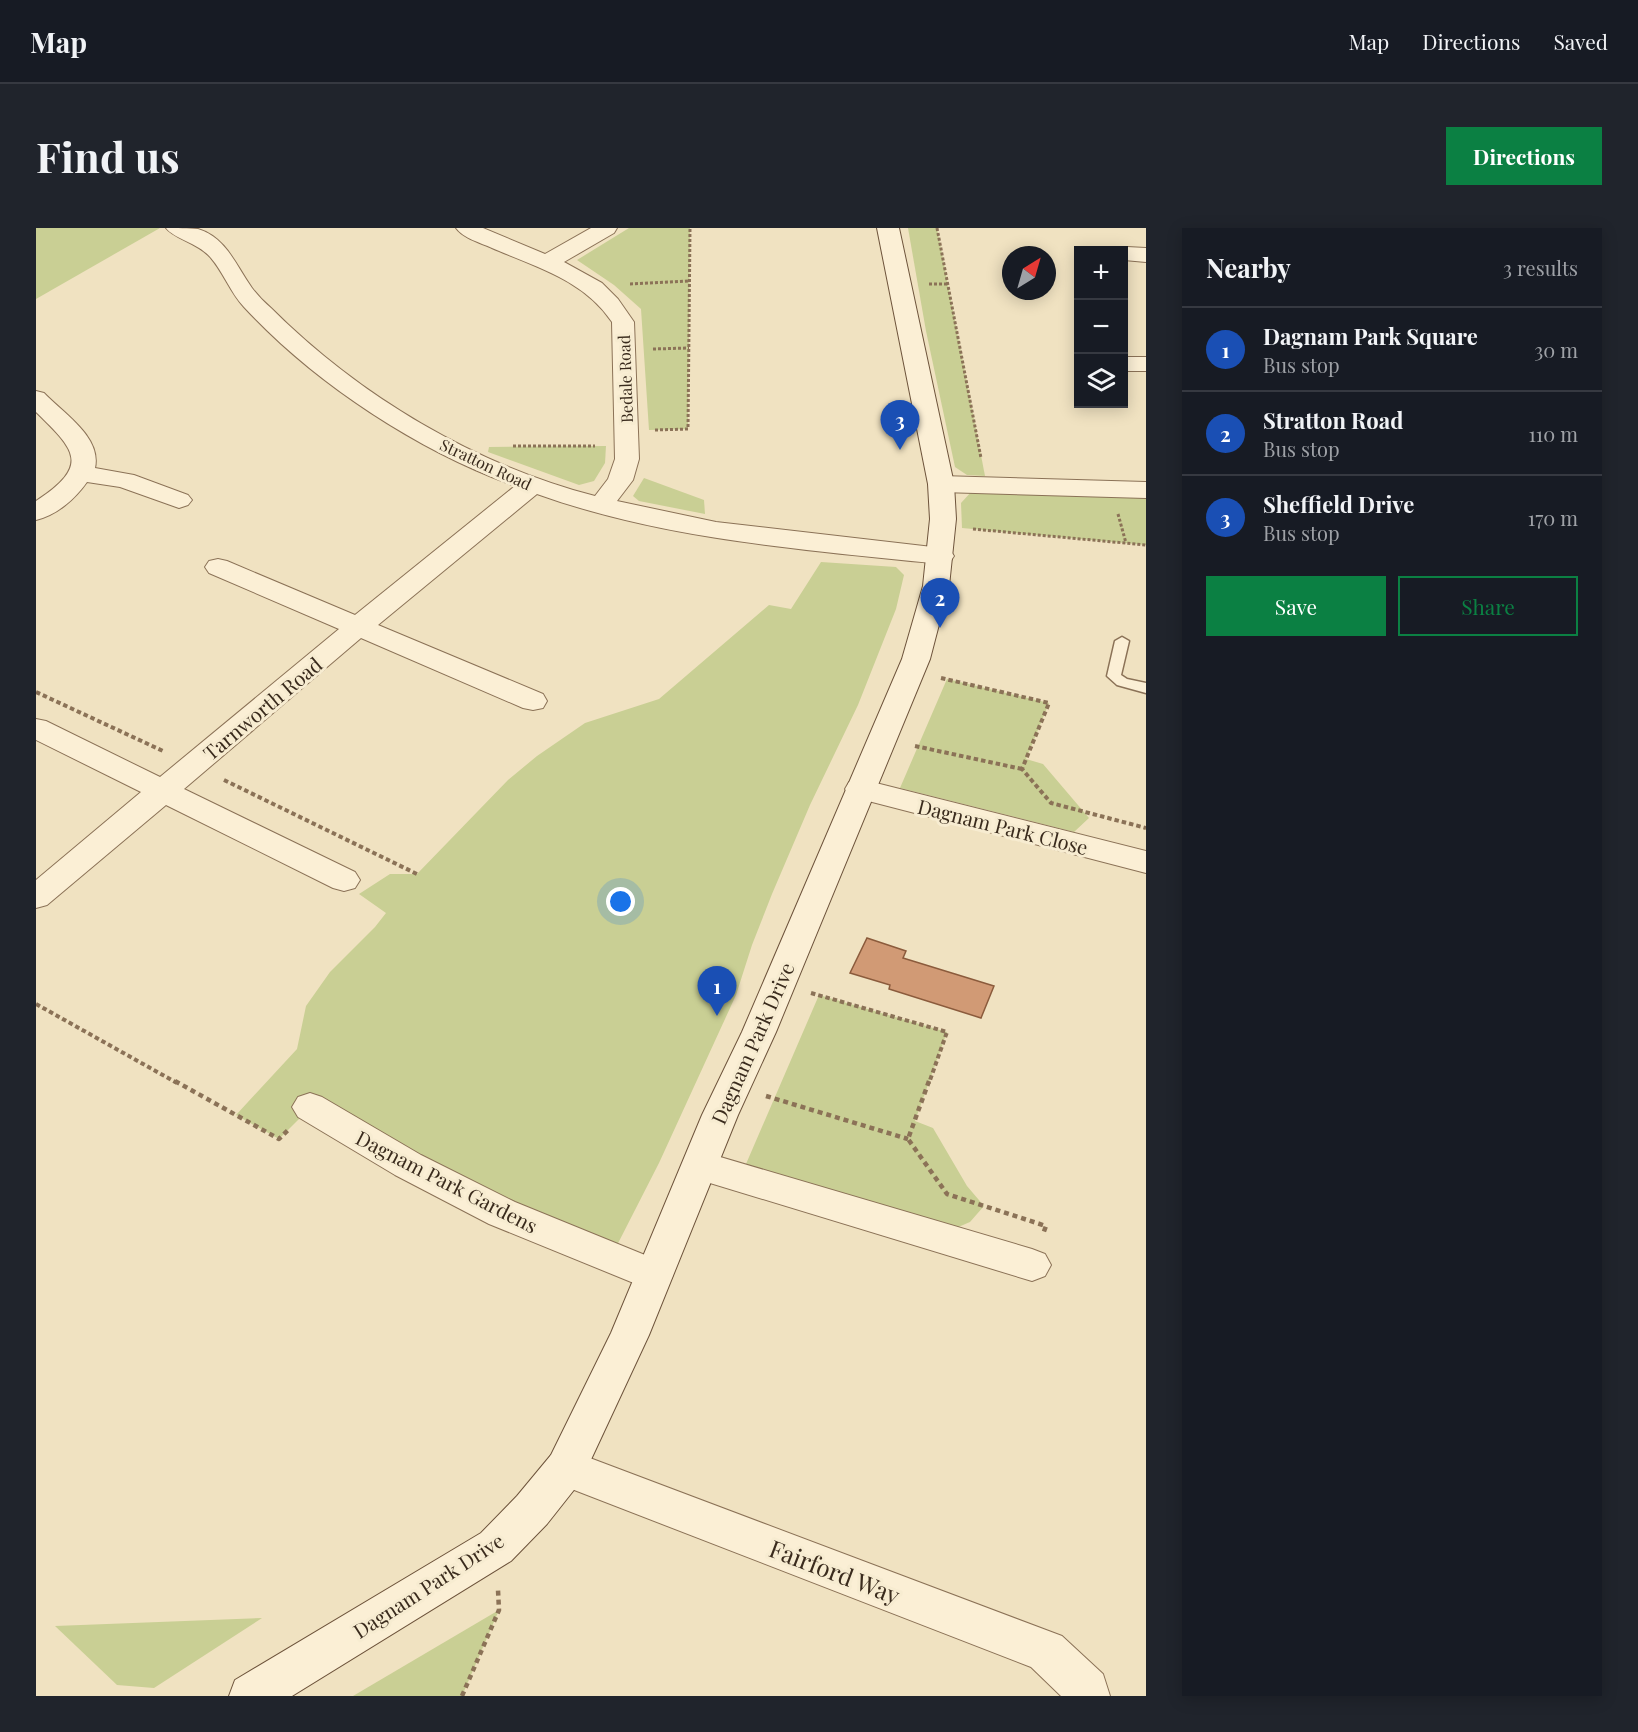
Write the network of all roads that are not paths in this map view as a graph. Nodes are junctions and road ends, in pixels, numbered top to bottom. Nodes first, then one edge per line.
1 (177, 228) edge
2 (467, 228) edge
3 (606, 228) edge
4 (888, 228) edge
5 (546, 263) junction
6 (1128, 364) edge
7 (1146, 364) edge
8 (37, 402) edge
9 (81, 474) junction
10 (941, 484) junction
11 (531, 486) junction
12 (1146, 490) edge
13 (179, 500) dead end
14 (601, 506) junction
15 (36, 512) edge
16 (942, 541) junction
17 (218, 567) dead end
18 (359, 626) junction
19 (1122, 641) dead end
20 (1146, 688) edge
21 (533, 700) dead end
22 (36, 728) edge
23 (860, 789) junction
24 (164, 790) junction
25 (1146, 862) edge
26 (344, 880) dead end
27 (36, 897) edge
28 (310, 1107) road end
29 (700, 1166) junction
30 (1032, 1265) road end
31 (654, 1275) junction
32 (566, 1468) junction
33 (250, 1696) edge
34 (1088, 1696) edge

1 - 11 street, Stratton Road
2 - 5 street, Bedale Road
3 - 5 street
4 - 10 street, Dagnam Park Drive
5 - 14 street, Bedale Road
6 - 7 street
8 - 9 street
9 - 13 street
9 - 15 street
10 - 12 street
10 - 16 street, Dagnam Park Drive
11 - 14 street, Stratton Road
11 - 18 street, Tarnworth Road
14 - 16 street, Stratton Road
16 - 23 street, Dagnam Park Drive
17 - 18 street
18 - 21 street
18 - 24 street, Tarnworth Road
19 - 20 lane
22 - 24 street
23 - 25 street, Dagnam Park Close
23 - 29 street, Dagnam Park Drive
24 - 26 street
24 - 27 street, Tarnworth Road
28 - 31 street, Dagnam Park Gardens
29 - 30 street
29 - 31 street, Dagnam Park Drive
31 - 32 street, Dagnam Park Drive
32 - 33 street, Dagnam Park Drive
32 - 34 street, Fairford Way

